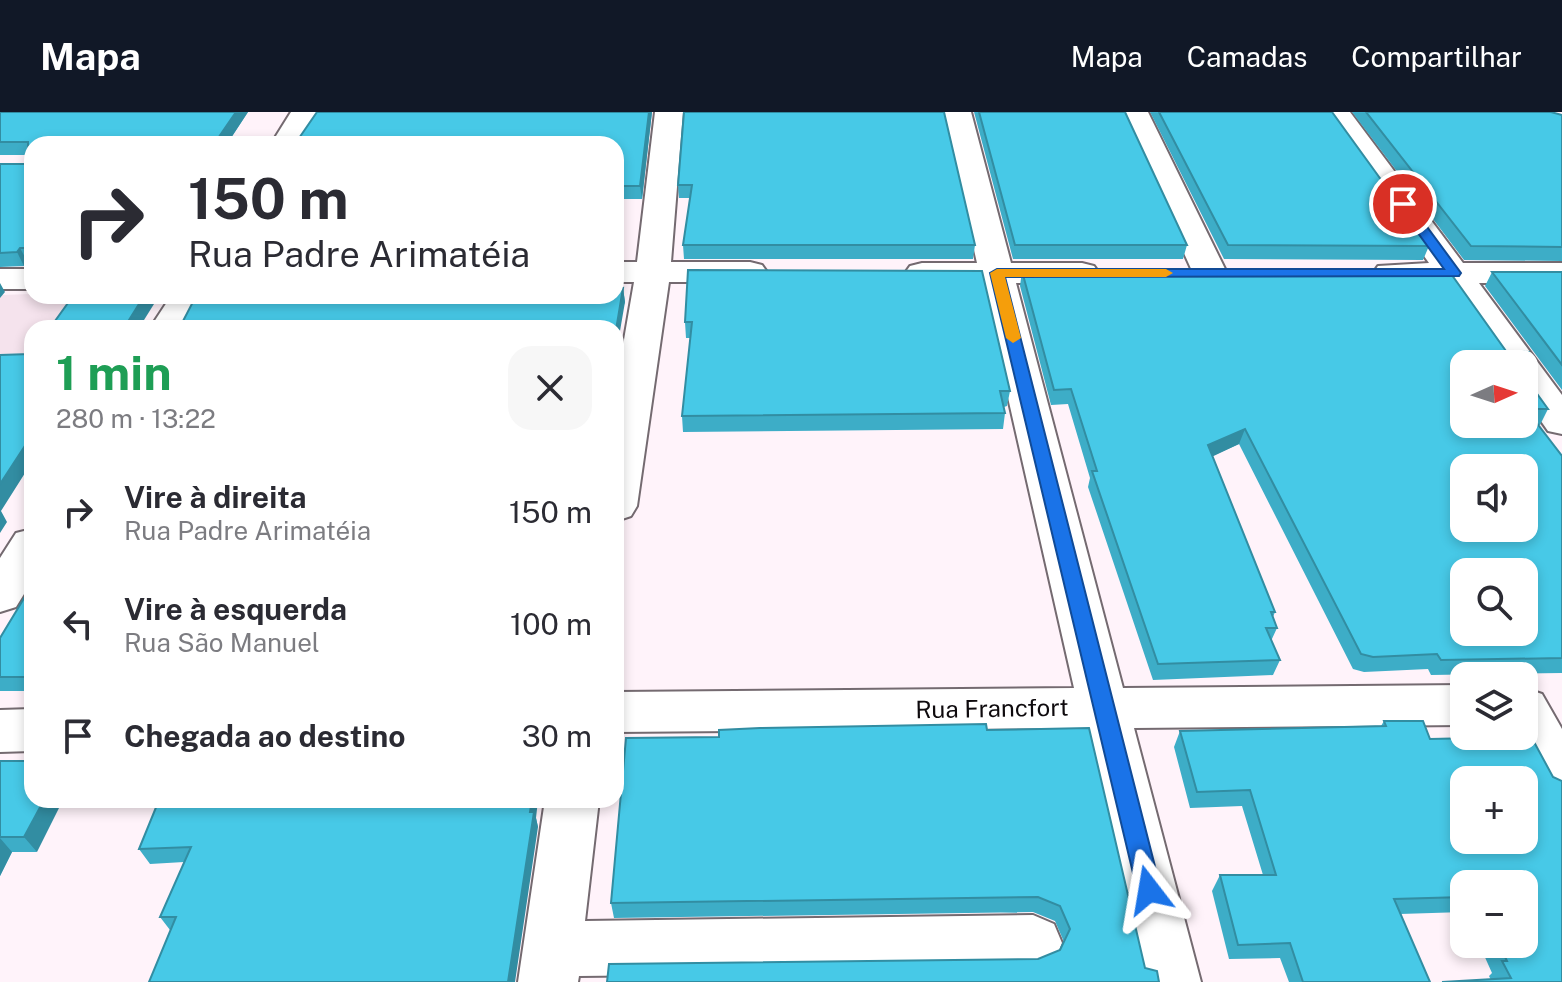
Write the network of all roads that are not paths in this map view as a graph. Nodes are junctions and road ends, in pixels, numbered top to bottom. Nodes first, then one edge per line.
1 (305, 112) edge
2 (669, 112) edge
3 (957, 112) edge
4 (1134, 112) edge
5 (1336, 112) edge
6 (291, 136) edge
7 (624, 272) edge
8 (653, 272) junction
9 (778, 272) edge
10 (887, 273) edge
11 (997, 273) junction
12 (1119, 273) edge
13 (1210, 273) edge
14 (1363, 273) edge
15 (1454, 273) junction
16 (1562, 273) edge
17 (0, 279) edge
18 (24, 279) edge
19 (1510, 350) edge
20 (1538, 389) edge
21 (1562, 422) edge
22 (624, 455) edge
23 (24, 557) edge
24 (0, 595) edge
25 (1562, 704) edge
26 (1450, 705) edge
27 (1538, 705) edge
28 (1105, 707) junction
29 (624, 712) edge
30 (24, 730) edge
31 (0, 731) edge
32 (1538, 732) edge
33 (1562, 776) edge
34 (571, 808) edge
35 (1033, 943) dead end
36 (550, 965) edge
37 (1171, 982) edge

1 - 6 street
2 - 8 street
3 - 11 street
4 - 13 street
5 - 15 street
7 - 8 street
8 - 9 street
8 - 22 street
10 - 11 street
11 - 12 street
11 - 28 street
14 - 15 street
15 - 16 street
15 - 19 street
17 - 18 street
20 - 21 street
23 - 24 street
25 - 27 street
26 - 28 street, Rua Francfort
28 - 29 street, Rua Francfort
28 - 37 street
30 - 31 street
32 - 33 street
34 - 36 street
35 - 36 street

